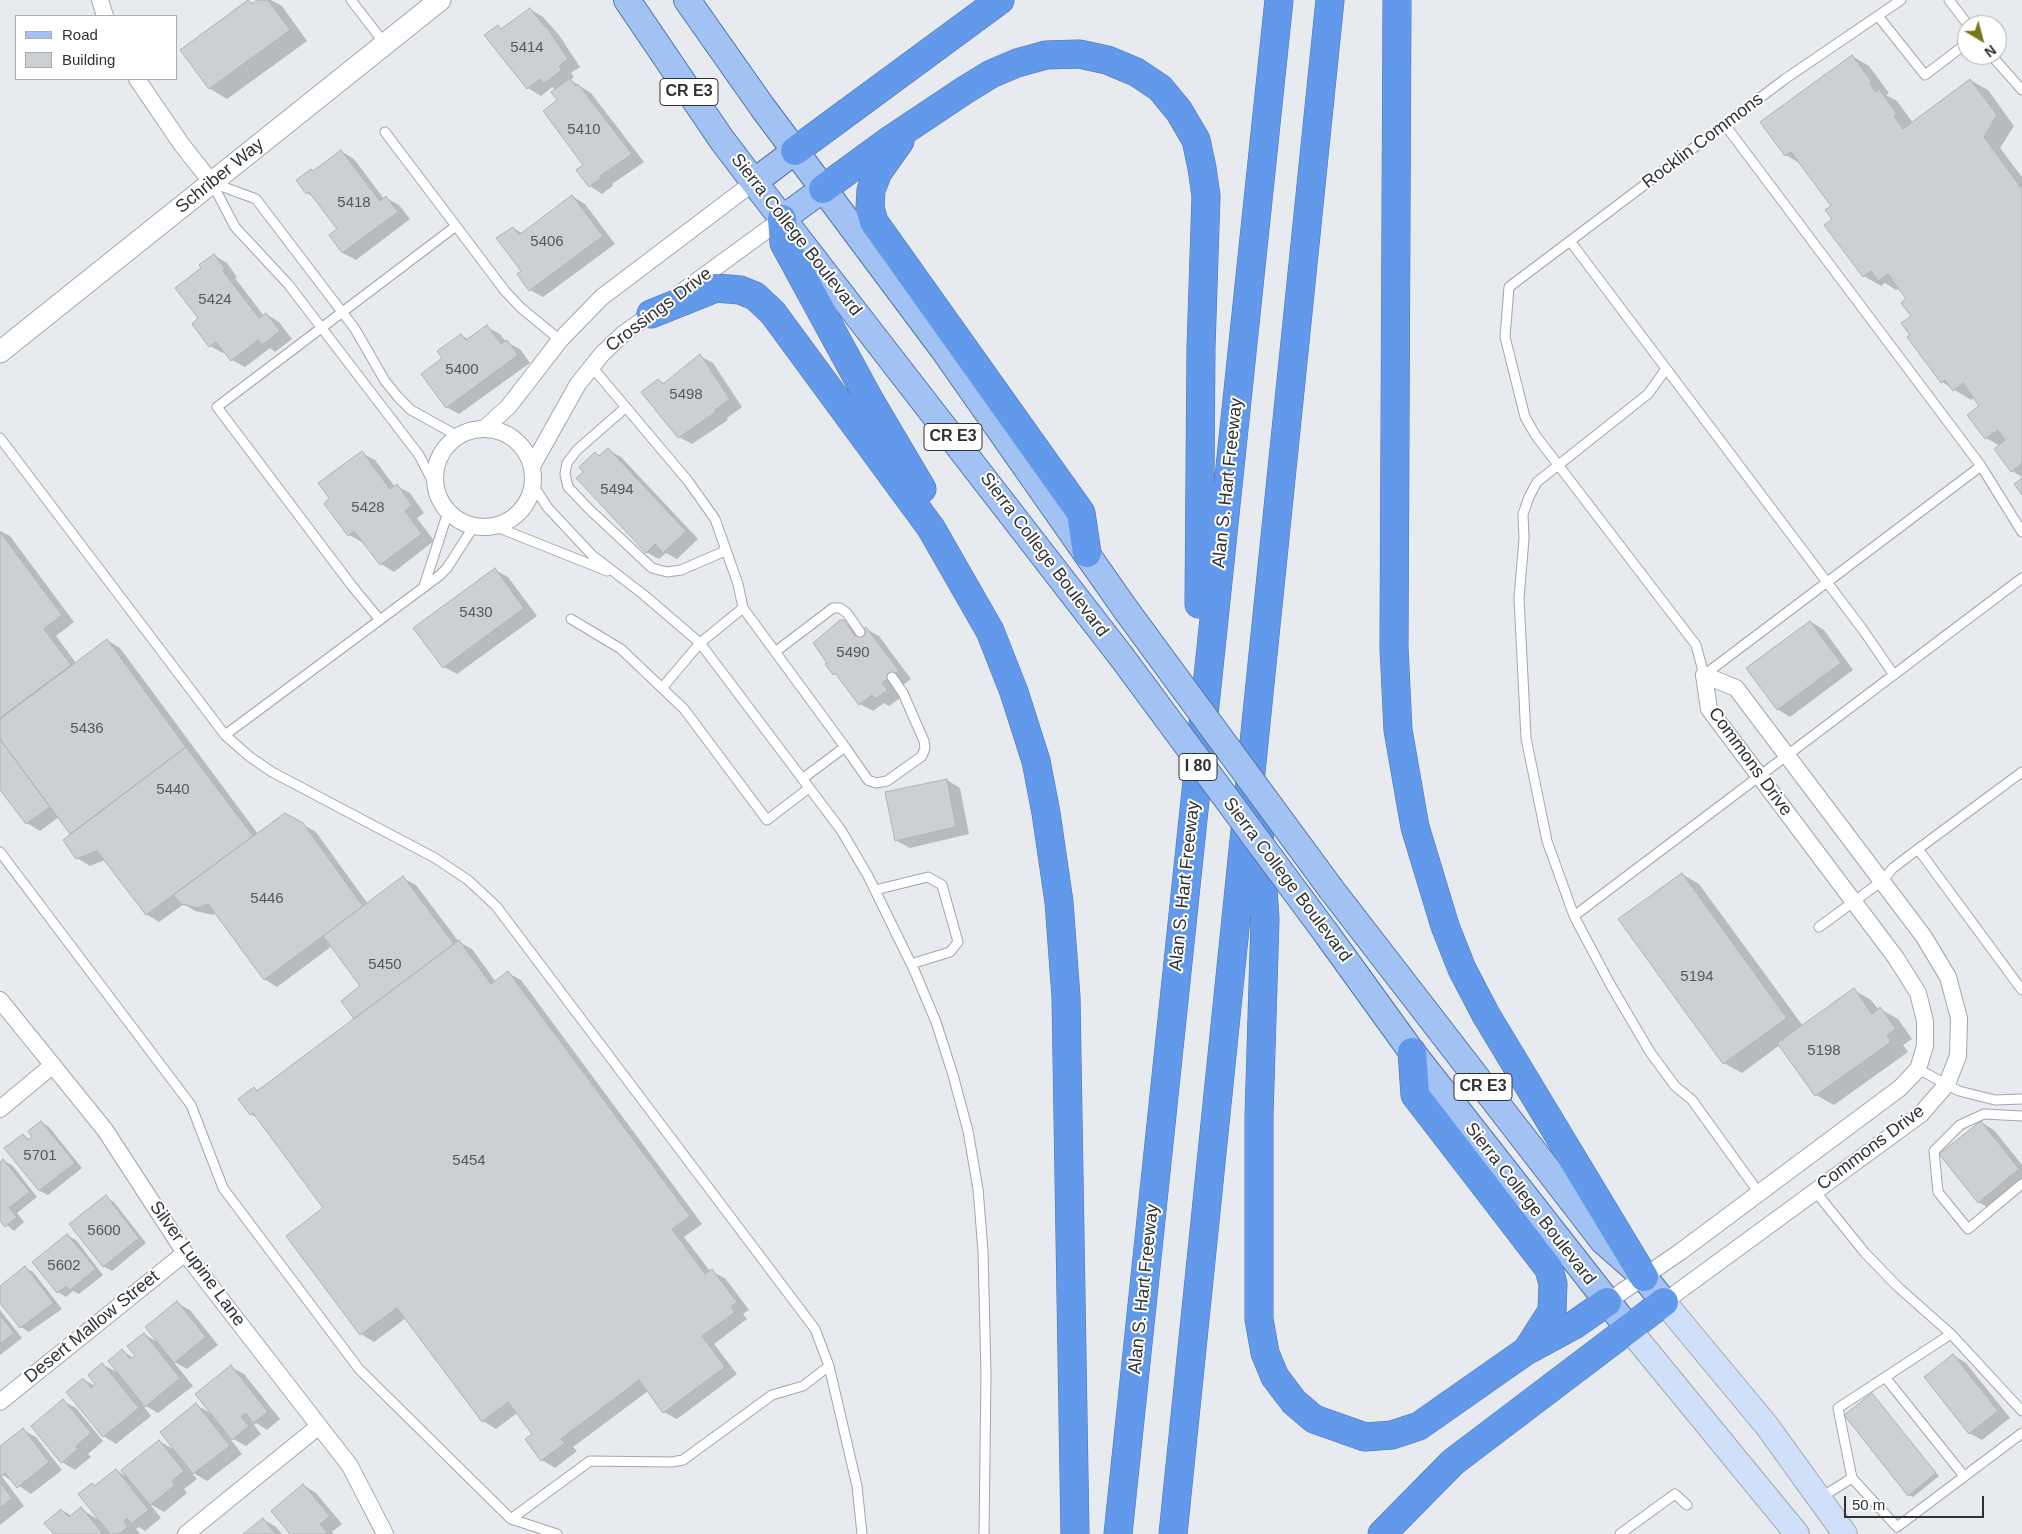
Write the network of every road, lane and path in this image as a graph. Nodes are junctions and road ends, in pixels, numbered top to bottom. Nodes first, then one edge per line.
1 (100, 0) edge
2 (351, 0) edge
3 (440, 0) edge
4 (627, 0) edge
5 (687, 0) edge
6 (1000, 0) edge
7 (1279, 0) edge
8 (1330, 0) edge
9 (1397, 0) edge
10 (1901, 0) edge
11 (1949, 0) edge
12 (105, 15) edge
13 (1960, 15) edge
14 (1878, 16) junction
15 (385, 44) junction
16 (1957, 51) edge
17 (2001, 65) edge
18 (138, 80) edge
19 (2022, 90) edge
20 (1725, 125) junction
21 (911, 126) junction
22 (385, 132) dead end
23 (795, 151) junction
24 (754, 182) junction
25 (212, 183) junction
26 (824, 189) junction
27 (782, 219) junction
28 (456, 226) junction
29 (1570, 242) junction
30 (343, 311) junction
31 (651, 314) junction
32 (321, 328) junction
33 (560, 340) junction
34 (0, 352) edge
35 (592, 367) junction
36 (1666, 369) junction
37 (625, 408) junction
38 (484, 428) junction
39 (458, 436) junction
40 (0, 438) edge
41 (532, 466) junction
42 (1559, 466) junction
43 (1981, 466) junction
44 (533, 486) junction
45 (436, 488) junction
46 (448, 512) junction
47 (474, 526) junction
48 (494, 526) junction
49 (2022, 532) edge
50 (725, 551) junction
51 (1087, 553) junction
52 (614, 574) junction
53 (2022, 578) edge
54 (1826, 582) junction
55 (424, 586) junction
56 (743, 608) junction
57 (571, 619) dead end
58 (380, 620) junction
59 (990, 631) junction
60 (860, 632) dead end
61 (700, 643) junction
62 (775, 652) junction
63 (1704, 674) junction
64 (1894, 675) junction
65 (892, 677) dead end
66 (662, 688) junction
67 (225, 736) junction
68 (845, 747) junction
69 (1254, 749) junction
70 (1787, 756) junction
71 (1198, 760) junction
72 (2022, 772) edge
73 (1759, 776) junction
74 (802, 778) junction
75 (809, 788) junction
76 (1918, 849) junction
77 (0, 852) edge
78 (1882, 881) junction
79 (875, 890) junction
80 (1853, 901) junction
81 (1574, 916) junction
82 (1819, 927) dead end
83 (911, 964) junction
84 (2022, 990) edge
85 (0, 1000) edge
86 (1412, 1052) junction
87 (53, 1065) junction
88 (1918, 1069) junction
89 (1947, 1084) junction
90 (2022, 1099) edge
91 (0, 1109) edge
92 (2022, 1116) edge
93 (2022, 1184) edge
94 (1815, 1191) junction
95 (1759, 1193) junction
96 (185, 1253) junction
97 (1644, 1277) junction
98 (1607, 1302) junction
99 (1664, 1302) junction
100 (1629, 1329) junction
101 (1951, 1334) junction
102 (1526, 1351) junction
103 (829, 1366) junction
104 (1885, 1377) junction
105 (0, 1402) edge
106 (2022, 1411) edge
107 (319, 1426) junction
108 (2022, 1433) edge
109 (1964, 1476) junction
110 (1852, 1478) junction
111 (1819, 1498) junction
112 (1687, 1504) dead end
113 (511, 1519) junction
114 (1791, 1532) edge
115 (186, 1534) edge
116 (384, 1534) edge
117 (557, 1534) edge
118 (862, 1534) edge
119 (984, 1534) edge
120 (1075, 1534) edge
121 (1118, 1534) edge
122 (1173, 1534) edge
123 (1382, 1534) edge
124 (1620, 1534) edge
125 (1845, 1534) edge

1 - 12 street
2 - 15 lane
3 - 15 street, Schriber Way
4 - 24 main road, Sierra College Boulevard / CR E3
5 - 23 main road, Sierra College Boulevard / CR E3
6 - 23 highway
7 - 71 highway, Alan S. Hart Freeway / I 80
8 - 69 highway
9 - 97 highway
10 - 14 lane, Rocklin Commons
11 - 13 lane
14 - 16 lane
14 - 20 lane, Rocklin Commons
15 - 25 street, Schriber Way
17 - 19 lane
18 - 25 street
20 - 29 lane, Rocklin Commons
20 - 43 lane
21 - 26 highway
21 - 51 highway
21 - 71 highway
22 - 28 lane
23 - 24 main road
23 - 26 main road, Sierra College Boulevard / CR E3
24 - 27 main road, Sierra College Boulevard / CR E3
24 - 33 street
25 - 30 lane
25 - 32 lane
25 - 34 street, Schriber Way
26 - 27 main road, Crossings Drive
26 - 51 main road, Sierra College Boulevard / CR E3
27 - 31 street, Crossings Drive
27 - 59 highway
27 - 86 main road, Sierra College Boulevard / CR E3, bridge
28 - 30 lane
28 - 33 lane
29 - 36 lane
29 - 42 lane, Rocklin Commons
30 - 32 lane
30 - 39 lane
31 - 35 street, Crossings Drive
31 - 59 highway
32 - 45 lane
32 - 58 lane
33 - 38 street
35 - 37 lane
35 - 41 street, Crossings Drive
36 - 42 lane
36 - 54 lane
37 - 50 lane
37 - 50 lane
38 - 39 street
38 - 41 street
39 - 45 street
40 - 67 lane
41 - 44 street
42 - 63 lane
42 - 81 lane
43 - 49 lane
43 - 54 lane
44 - 48 street
44 - 52 lane
45 - 46 street
46 - 47 street
46 - 55 lane
47 - 48 street
47 - 55 lane
48 - 52 lane
50 - 56 lane
51 - 97 main road, Sierra College Boulevard / CR E3, bridge
52 - 61 lane
53 - 64 lane
54 - 63 lane
54 - 64 lane
55 - 58 lane
56 - 61 lane
56 - 62 lane
57 - 66 lane
58 - 67 lane
59 - 120 highway
60 - 62 lane
61 - 66 lane
61 - 74 lane
62 - 68 lane
63 - 70 street, Commons Drive
63 - 73 street, Commons Drive
64 - 70 lane
65 - 68 lane
66 - 75 lane
67 - 103 lane
68 - 74 lane
69 - 102 highway
69 - 122 highway
70 - 73 lane
70 - 78 street, Commons Drive
71 - 121 highway, Alan S. Hart Freeway / I 80
72 - 76 lane
73 - 80 street, Commons Drive
73 - 81 lane
74 - 75 lane
75 - 79 lane
76 - 78 lane
76 - 84 lane
77 - 113 lane
78 - 80 lane
78 - 89 street, Commons Drive
79 - 83 lane
79 - 83 lane
80 - 82 lane
80 - 88 street, Commons Drive
81 - 95 lane
83 - 119 lane
85 - 87 street, Silver Lupine Lane
86 - 98 main road, Sierra College Boulevard
86 - 102 highway
87 - 91 street
87 - 96 street, Silver Lupine Lane
88 - 89 lane
88 - 95 street, Commons Drive
89 - 90 lane
89 - 94 street, Commons Drive
92 - 93 lane
94 - 99 street, Commons Drive
94 - 101 lane
95 - 97 street, Commons Drive
96 - 105 street, Desert Mallow Street
96 - 107 street, Silver Lupine Lane
97 - 98 street, Commons Drive
97 - 99 main road, Sierra College Boulevard / CR E3
98 - 100 main road, Sierra College Boulevard
98 - 102 highway
99 - 100 highway
99 - 111 main road, Sierra College Boulevard
100 - 114 main road, Sierra College Boulevard
100 - 123 highway
101 - 104 lane
101 - 106 lane
103 - 113 lane
103 - 118 lane
104 - 109 lane
104 - 110 lane
107 - 115 street
107 - 116 street, Silver Lupine Lane
108 - 109 lane
109 - 110 lane
110 - 111 lane
111 - 125 main road, Sierra College Boulevard
112 - 124 lane
113 - 117 lane

